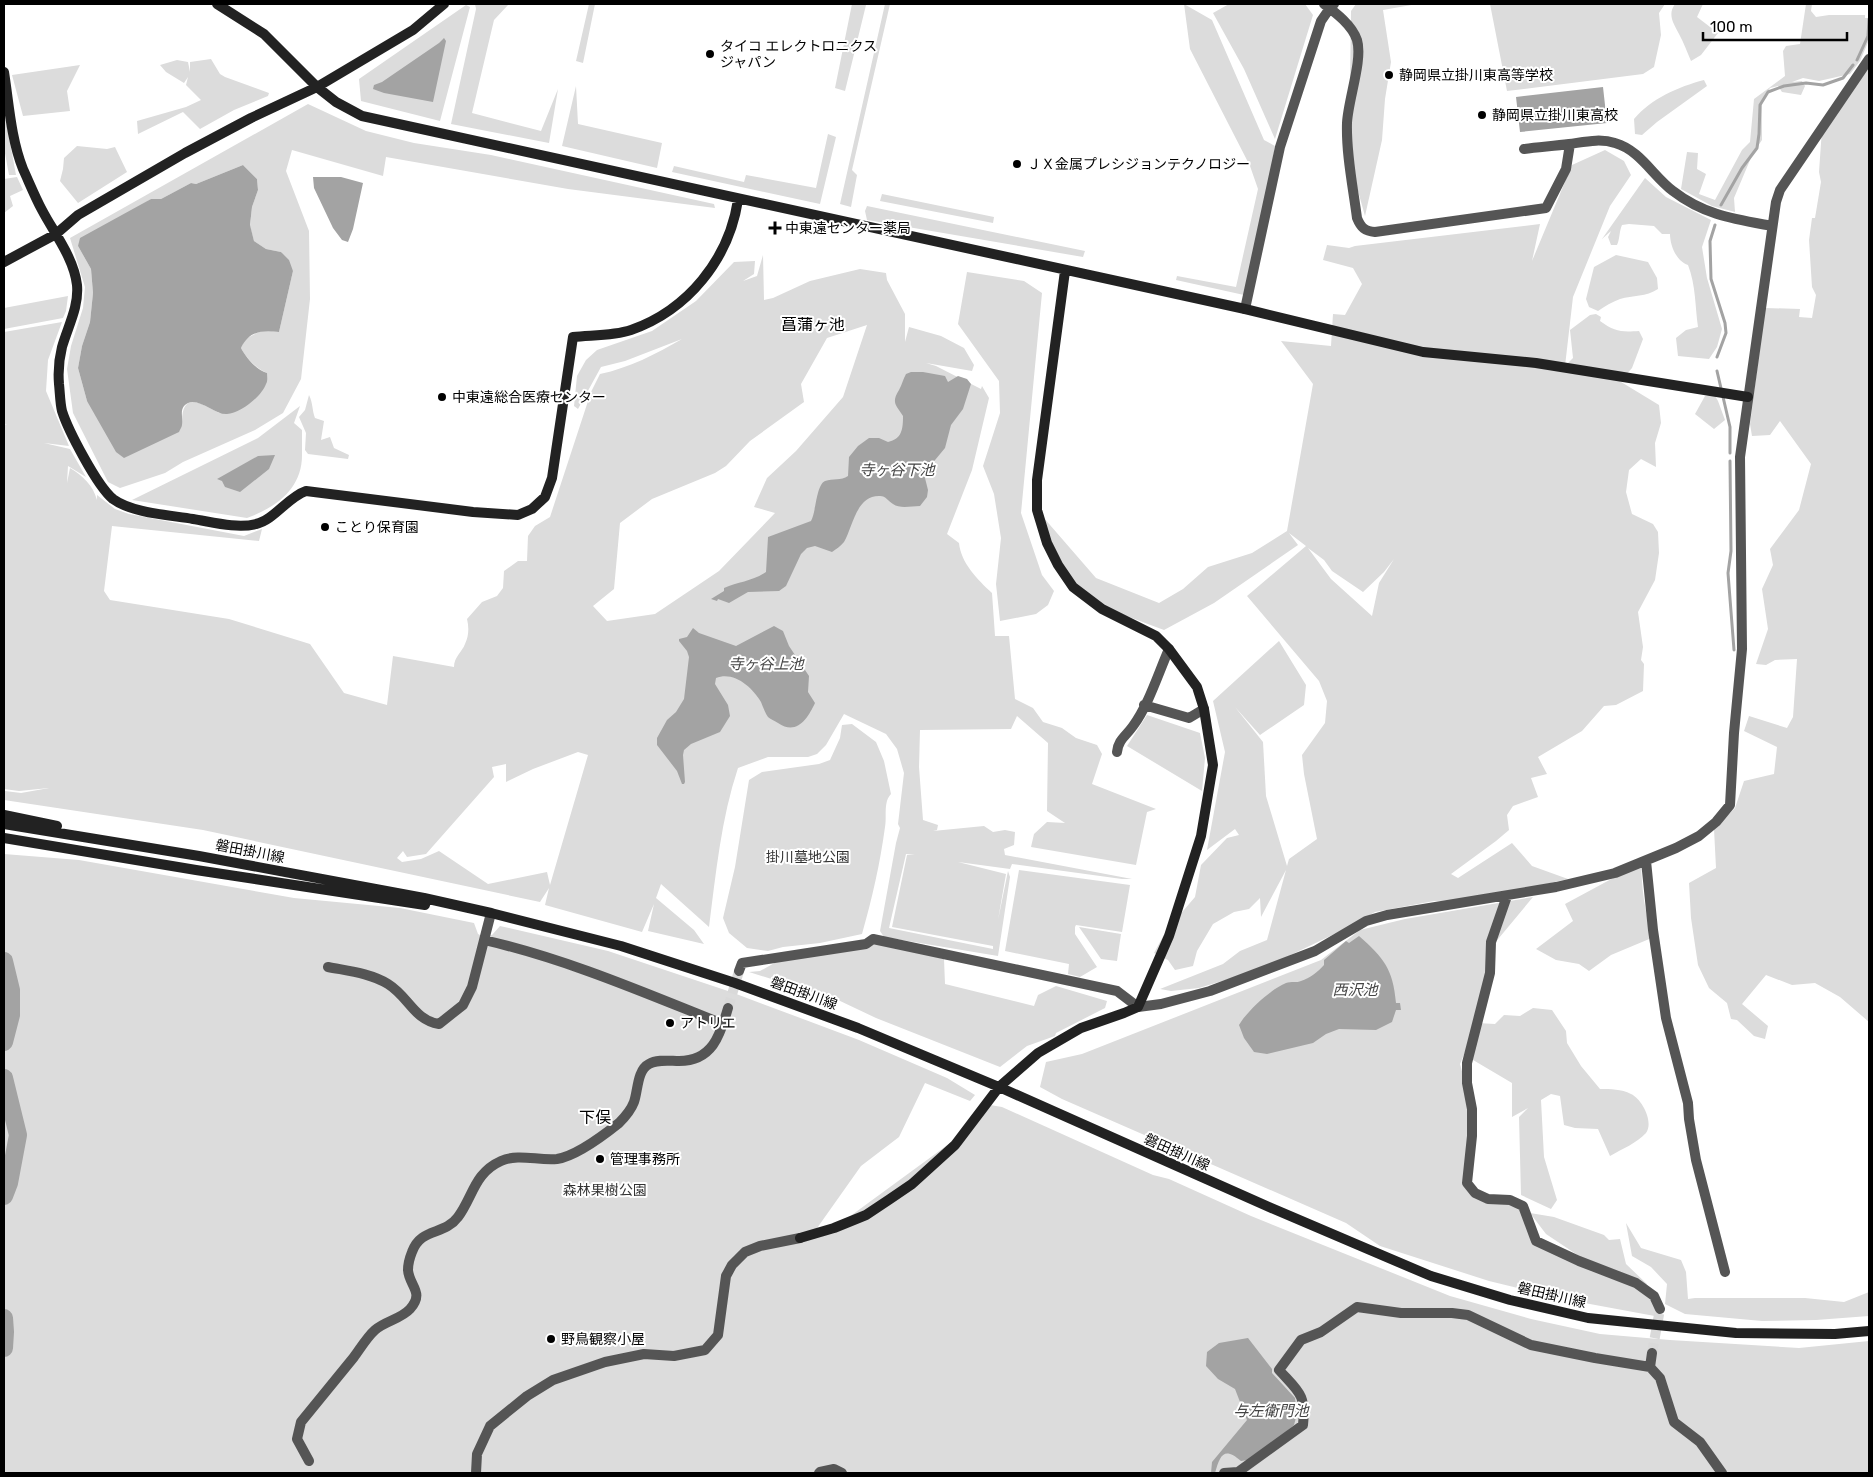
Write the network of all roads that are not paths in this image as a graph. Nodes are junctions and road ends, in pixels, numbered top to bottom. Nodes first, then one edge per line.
1 (217, 4) edge
2 (444, 4) edge
3 (1329, 5) edge
4 (1869, 60) edge
5 (4, 72) edge
6 (317, 87) junction
7 (1570, 144) junction
8 (1524, 149) dead end
9 (738, 200) junction
10 (1772, 226) junction
11 (56, 234) junction
12 (4, 262) edge
13 (1065, 271) junction
14 (1245, 310) junction
15 (1748, 397) junction
16 (1169, 649) junction
17 (1144, 705) junction
18 (1204, 709) junction
19 (1117, 752) dead end
20 (4, 815) edge
21 (4, 824) edge
22 (4, 838) edge
23 (4, 844) edge
24 (78, 850) junction
25 (199, 856) junction
26 (1646, 861) junction
27 (1507, 896) junction
28 (491, 913) junction
29 (484, 940) junction
30 (328, 967) dead end
31 (739, 970) dead end
32 (1138, 1007) junction
33 (728, 1008) tunnel mouth
34 (724, 1024) junction
35 (999, 1087) junction
36 (1724, 1272) dead end
37 (1660, 1309) dead end
38 (1869, 1331) edge
39 (1652, 1353) tunnel mouth
40 (1650, 1367) junction
41 (309, 1461) dead end
42 (477, 1472) edge
43 (819, 1473) edge
44 (842, 1473) edge
45 (1224, 1473) edge
46 (1722, 1473) edge

1 - 6 street
2 - 6 street
3 - 7 street
3 - 14 street
4 - 10 street
5 - 11 street
6 - 9 street
6 - 11 street
7 - 8 street
7 - 10 street
9 - 11 street
9 - 13 street
10 - 15 street
11 - 12 street
13 - 14 street
13 - 16 street
14 - 15 street
15 - 26 street
16 - 17 street
16 - 18 street
17 - 18 street
17 - 19 street
18 - 32 street
20 - 25 street
21 - 25 street, 磐田掛川線
22 - 24 street, 磐田掛川線
23 - 24 street
24 - 28 street, 磐田掛川線
25 - 28 street, 磐田掛川線
26 - 27 street
26 - 36 street
27 - 32 street
27 - 37 street
28 - 29 street
28 - 35 street, 磐田掛川線
29 - 30 street
29 - 34 street
31 - 32 street
32 - 35 street
33 - 34 street
34 - 41 street
35 - 38 street, 磐田掛川線
35 - 42 street
39 - 40 street
40 - 45 street
40 - 46 street
43 - 44 street

